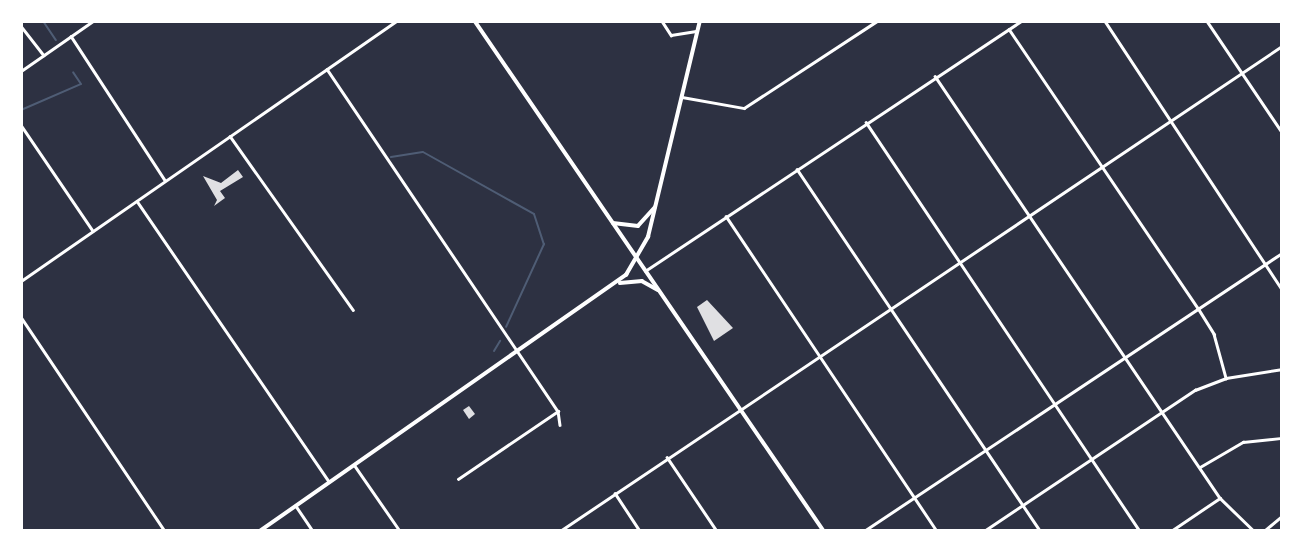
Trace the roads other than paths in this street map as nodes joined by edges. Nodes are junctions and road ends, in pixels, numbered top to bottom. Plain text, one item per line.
1 (93, 21) edge
2 (396, 21) edge
3 (475, 21) edge
4 (662, 21) edge
5 (700, 21) edge
6 (877, 21) edge
7 (1021, 21) edge
8 (1105, 21) edge
9 (1208, 21) edge
10 (21, 26) edge
11 (1009, 29) junction
12 (698, 31) junction
13 (71, 36) junction
14 (1282, 46) edge
15 (44, 55) junction
16 (327, 69) junction
17 (21, 71) edge
18 (1242, 74) junction
19 (935, 76) junction
20 (682, 97) junction
21 (1173, 120) junction
22 (866, 122) junction
23 (21, 125) edge
24 (1282, 132) edge
25 (230, 136) junction
26 (1102, 167) junction
27 (797, 169) junction
28 (166, 181) junction
29 (137, 201) junction
30 (657, 202) junction
31 (1030, 215) junction
32 (726, 216) junction
33 (611, 222) junction
34 (93, 231) junction
35 (1282, 253) edge
36 (637, 261) junction
37 (961, 261) junction
38 (1268, 262) junction
39 (645, 271) junction
40 (21, 273) edge
41 (23, 280) edge
42 (615, 285) junction
43 (1282, 289) edge
44 (658, 290) junction
45 (889, 308) junction
46 (1198, 309) junction
47 (353, 310) dead end
48 (21, 317) edge
49 (518, 353) junction
50 (820, 354) junction
51 (1126, 357) junction
52 (1282, 369) edge
53 (1226, 377) junction
54 (1057, 404) junction
55 (740, 407) junction
56 (558, 411) junction
57 (1162, 411) junction
58 (560, 425) dead end
59 (1282, 438) edge
60 (985, 450) junction
61 (667, 457) junction
62 (1093, 459) junction
63 (355, 466) junction
64 (1200, 467) junction
65 (458, 479) dead end
66 (330, 483) junction
67 (615, 493) junction
68 (916, 497) junction
69 (1220, 498) junction
70 (1022, 504) junction
71 (296, 506) junction
72 (1282, 516) edge
73 (165, 531) edge
74 (260, 531) edge
75 (313, 531) edge
76 (400, 531) edge
77 (560, 531) edge
78 (640, 531) edge
79 (717, 531) edge
80 (824, 531) edge
81 (864, 531) edge
82 (937, 531) edge
83 (984, 531) edge
84 (1040, 531) edge
85 (1140, 531) edge
86 (1171, 531) edge
87 (1254, 531) edge
88 (1264, 531) edge

1 - 13 street
2 - 16 street
3 - 33 main road
4 - 12 street
5 - 12 main road
6 - 20 street
7 - 11 street
8 - 21 street
9 - 18 street
10 - 15 street
11 - 19 street
11 - 26 street
12 - 20 main road
13 - 15 street
13 - 28 street
14 - 18 street
15 - 17 street
16 - 25 street
16 - 49 street
18 - 21 street
18 - 24 street
19 - 22 street
19 - 31 street
20 - 30 main road
21 - 26 street
21 - 38 street
22 - 27 street
22 - 37 street
23 - 34 street
25 - 28 street
25 - 47 street
26 - 31 street
26 - 46 street
27 - 32 street
27 - 45 street
28 - 29 street
29 - 34 street
29 - 66 street
30 - 33 main road
30 - 36 main road
31 - 37 street
31 - 51 street
32 - 39 street
32 - 50 street
33 - 36 main road
34 - 41 street
35 - 38 street
36 - 39 main road
36 - 42 main road
37 - 45 street
37 - 54 street
38 - 43 street
38 - 46 street
39 - 44 main road
40 - 41 street
42 - 44 main road
42 - 49 main road
44 - 55 main road
45 - 50 street
45 - 60 street
46 - 51 street
46 - 53 street
48 - 73 street
49 - 56 street
49 - 63 main road
50 - 55 street
50 - 68 street
51 - 54 street
51 - 57 street
52 - 53 street
53 - 57 street
54 - 60 street
54 - 62 street
55 - 61 street
55 - 80 main road
56 - 58 street
56 - 65 street
57 - 62 street
57 - 64 street
59 - 64 street
60 - 68 street
60 - 70 street
61 - 67 street
61 - 79 street
62 - 70 street
62 - 85 street
63 - 66 main road
63 - 76 street
64 - 69 street
66 - 71 main road
67 - 77 street
67 - 78 street
68 - 81 street
68 - 82 street
69 - 86 street
69 - 87 street
70 - 83 street
70 - 84 street
71 - 74 main road
71 - 75 street
72 - 88 street

